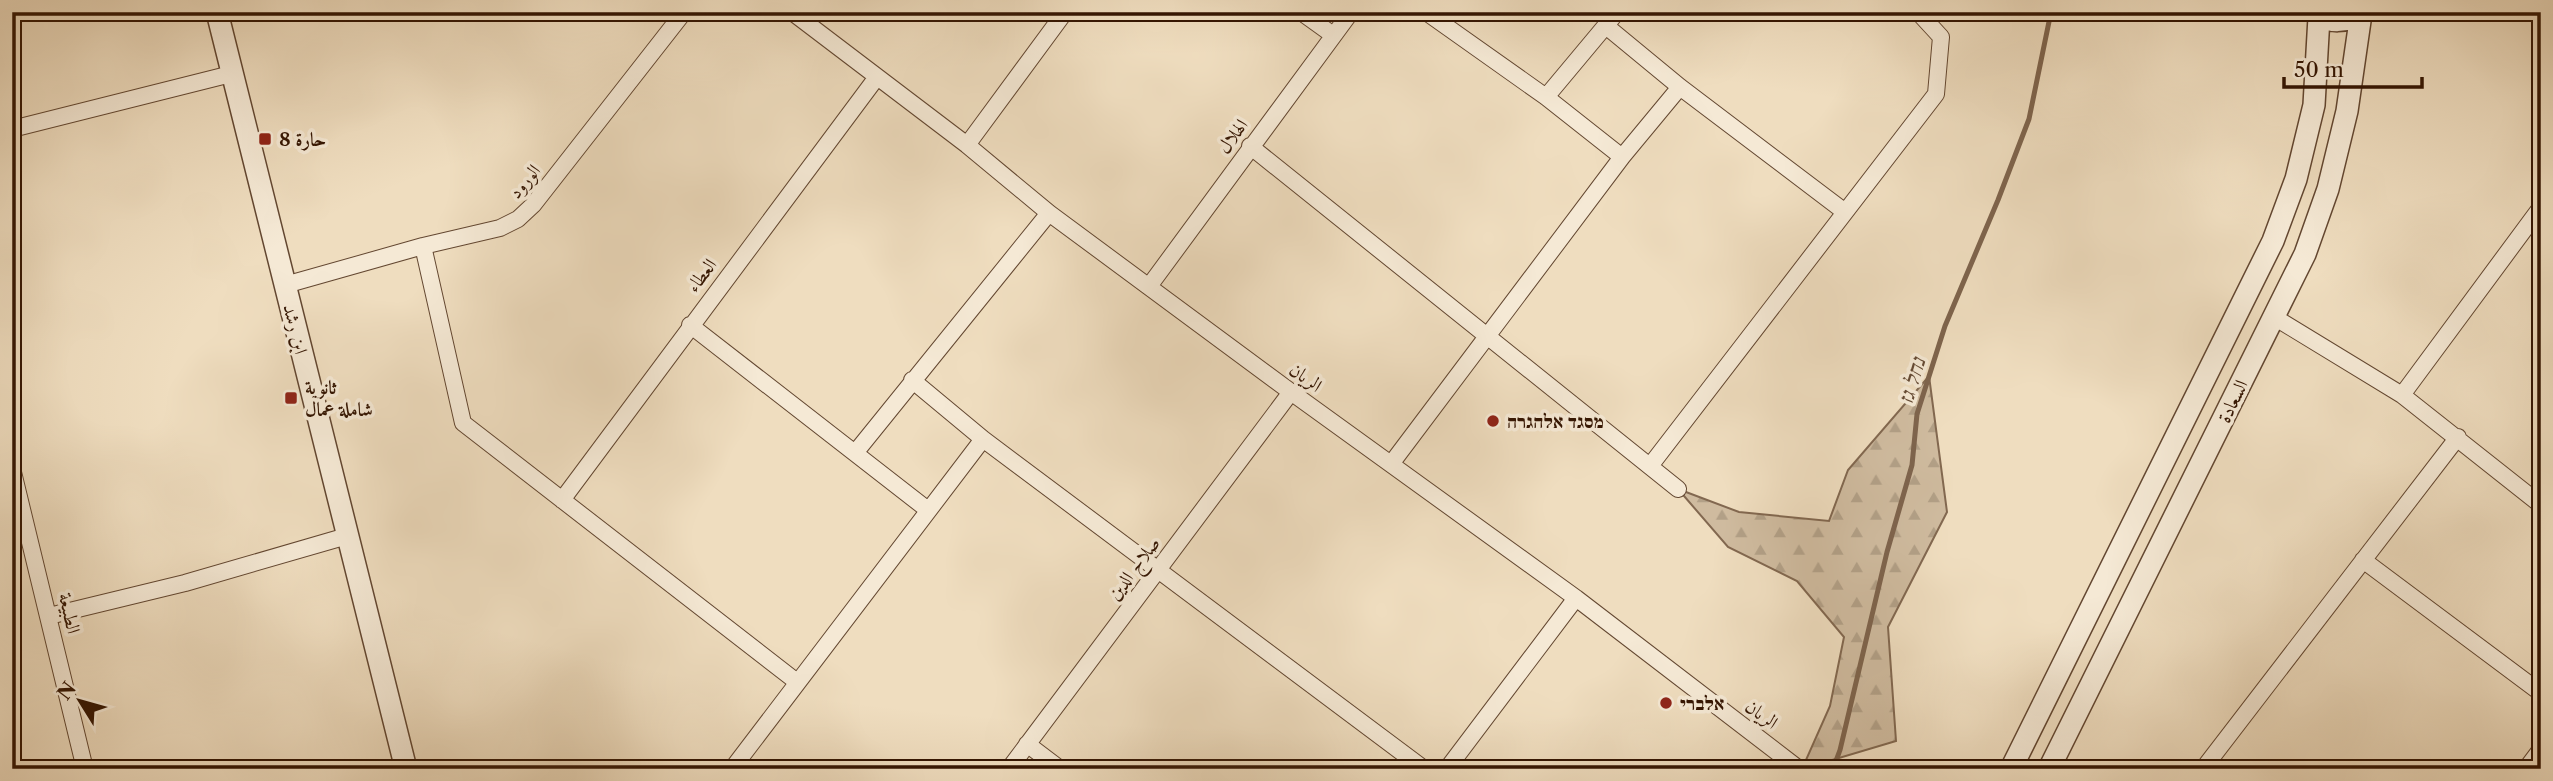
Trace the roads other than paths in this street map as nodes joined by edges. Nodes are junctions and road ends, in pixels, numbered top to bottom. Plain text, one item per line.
1 (217, 12) edge
2 (684, 12) edge
3 (792, 12) edge
4 (1065, 12) edge
5 (1301, 12) edge
6 (1350, 12) edge
7 (1426, 12) edge
8 (1617, 12) edge
9 (1918, 12) edge
10 (2362, 13) edge
11 (2316, 15) edge
12 (1606, 26) junction
13 (1333, 35) junction
14 (232, 74) junction
15 (877, 77) junction
16 (1680, 88) junction
17 (1546, 97) junction
18 (12, 129) edge
19 (967, 145) junction
20 (1250, 146) junction
21 (1622, 158) junction
22 (2541, 207) edge
23 (1049, 212) junction
24 (1845, 212) junction
25 (423, 246) junction
26 (285, 285) junction
27 (1150, 285) junction
28 (2274, 317) junction
29 (690, 325) junction
30 (1487, 336) junction
31 (912, 380) junction
32 (1291, 392) junction
33 (2402, 394) junction
34 (2458, 438) junction
35 (983, 439) junction
36 (855, 453) junction
37 (1391, 464) junction
38 (1650, 466) junction
39 (12, 468) edge
40 (1678, 489) dead end
41 (562, 500) junction
42 (2541, 505) edge
43 (928, 510) junction
44 (347, 536) junction
45 (2363, 560) junction
46 (1158, 570) junction
47 (1576, 598) junction
48 (49, 616) junction
49 (797, 682) junction
50 (2541, 693) edge
51 (1027, 744) junction
52 (2541, 749) edge
53 (2055, 766) edge
54 (85, 769) edge
55 (406, 769) edge
56 (732, 769) edge
57 (1009, 769) edge
58 (1060, 769) edge
59 (1424, 769) edge
60 (1447, 769) edge
61 (1798, 769) edge
62 (2011, 769) edge
63 (2203, 769) edge
64 (2526, 769) edge

1 - 14 street, ابن رشد
2 - 25 street, الورود
3 - 15 street, الريان
4 - 19 street
5 - 13 street
6 - 13 street, الهلال
7 - 17 street
8 - 12 street
9 - 24 street
10 - 11 street
10 - 28 street, السعادة
11 - 62 street, السعادة
12 - 16 street
12 - 17 street
13 - 20 street, الهلال
14 - 18 street
14 - 26 street, ابن رشد
15 - 19 street, الريان
15 - 29 street, العطاء
16 - 21 street
16 - 24 street
17 - 21 street
19 - 23 street, الريان
20 - 27 street, الهلال
20 - 30 street
21 - 30 street
22 - 33 street
23 - 27 street, الريان
23 - 31 street
24 - 38 street
25 - 26 street, الورود
25 - 41 street
26 - 44 street, ابن رشد
27 - 32 street, الريان
28 - 33 street
28 - 53 street, السعادة
29 - 36 street
29 - 41 street, العطاء
30 - 37 street
30 - 38 street
31 - 35 street
31 - 36 street
32 - 37 street, الريان
32 - 46 street, صلاح الدين
33 - 34 street
34 - 42 street
34 - 45 street
35 - 43 street
35 - 46 street
36 - 43 street
37 - 47 street, الريان
38 - 40 street
39 - 48 street, الطبيعة
41 - 49 street
43 - 49 street
44 - 48 street
44 - 55 street, ابن رشد
45 - 50 street
45 - 63 street
46 - 51 street, صلاح الدين
46 - 59 street
47 - 60 street
47 - 61 street, الريان
48 - 54 street, الطبيعة
49 - 56 street
51 - 57 street, صلاح الدين
51 - 58 street
52 - 64 street

